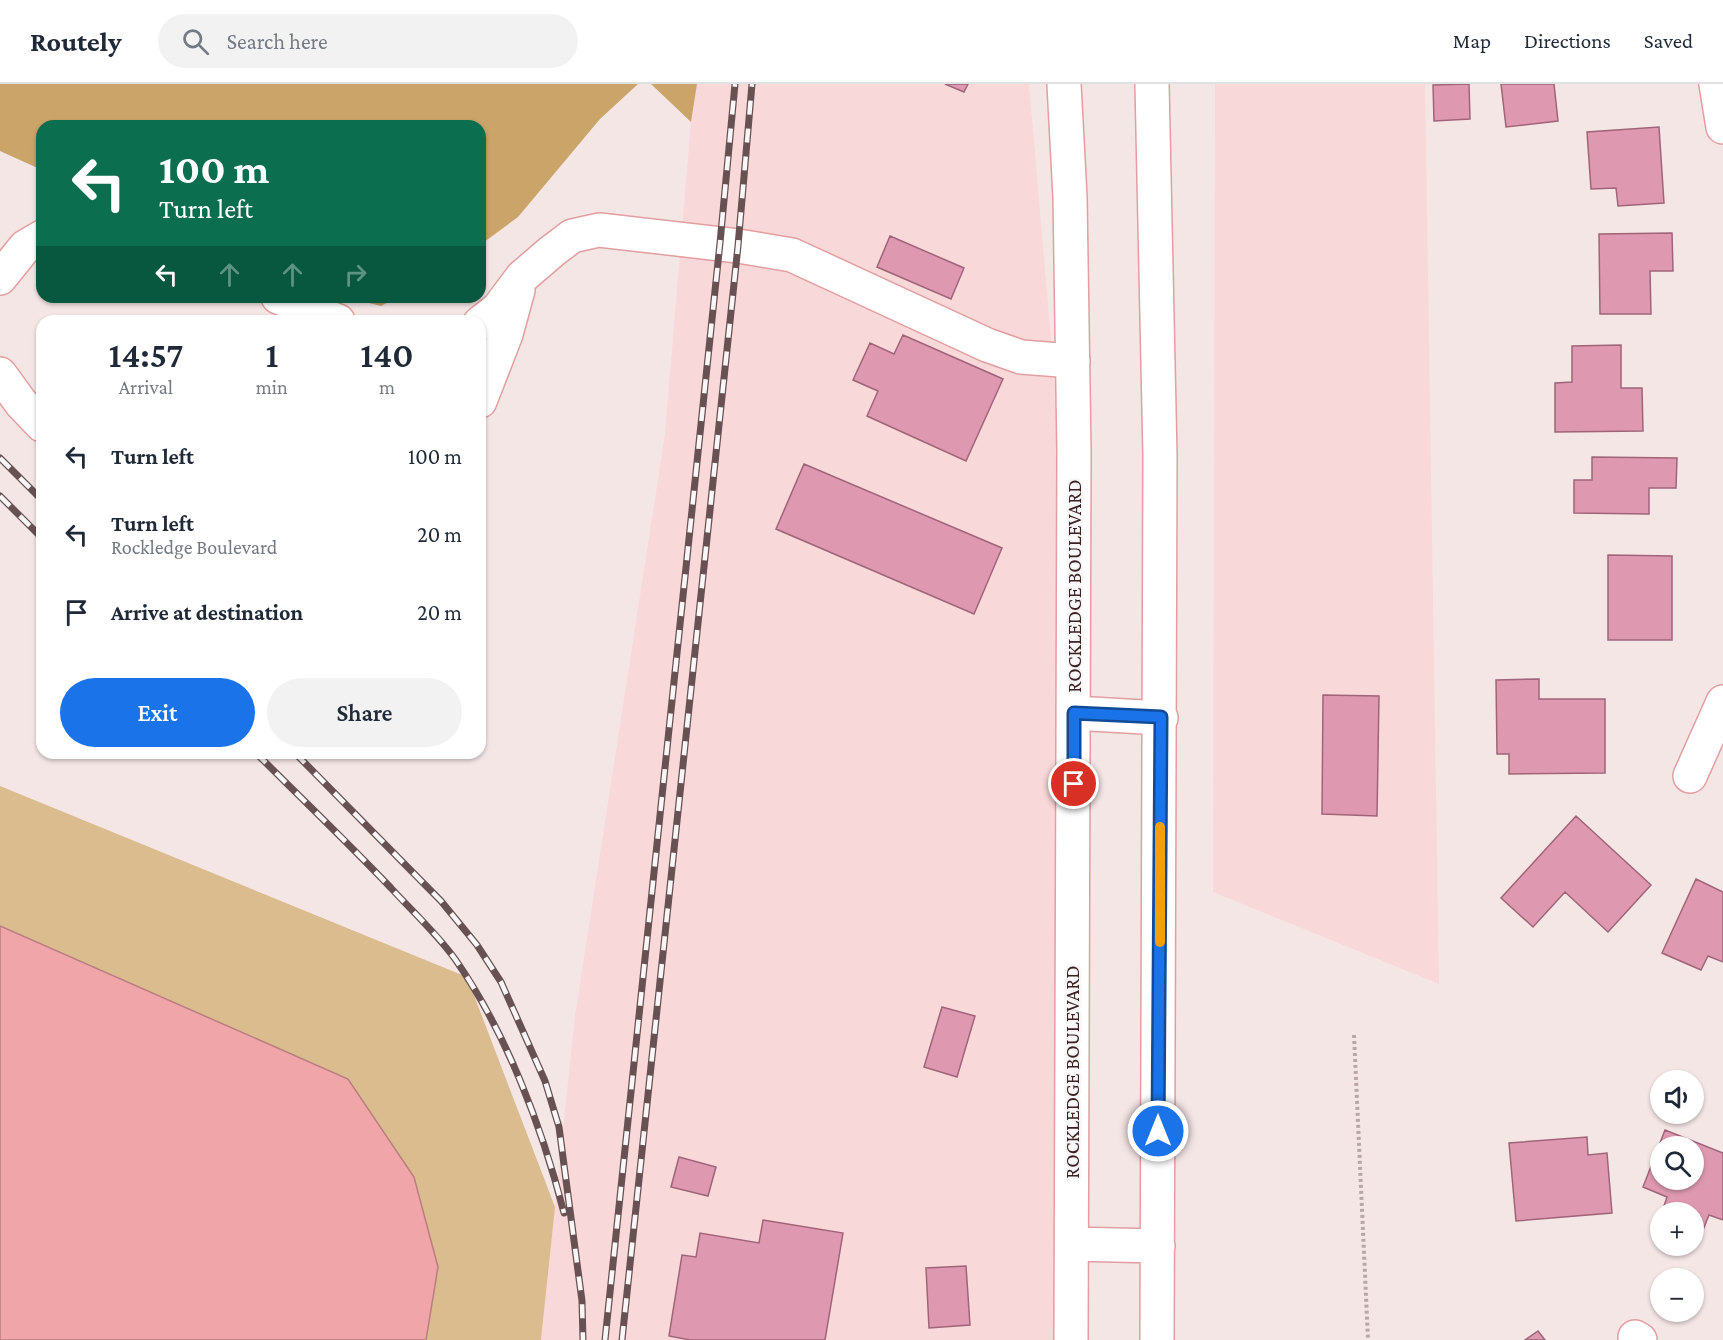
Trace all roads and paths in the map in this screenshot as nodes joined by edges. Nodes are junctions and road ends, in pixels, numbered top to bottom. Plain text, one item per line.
1 (1064, 84) edge
2 (1152, 84) edge
3 (1716, 84) edge
4 (1723, 127) edge
5 (36, 241) edge
6 (522, 277) junction
7 (0, 278) edge
8 (293, 303) edge
9 (323, 315) edge
10 (486, 318) edge
11 (1073, 361) junction
12 (0, 374) edge
13 (486, 386) edge
14 (36, 419) edge
15 (1723, 702) edge
16 (1074, 713) junction
17 (1161, 717) junction
18 (1690, 776) dead end
19 (1354, 1035) dead end
20 (1072, 1244) junction
21 (1158, 1246) junction
22 (1071, 1340) edge
23 (1157, 1340) edge
24 (1368, 1340) edge

1 - 11 main road, ROCKLEDGE BOULEVARD
2 - 17 main road
3 - 4 main road
5 - 7 main road
6 - 10 main road
6 - 11 main road
6 - 13 main road
8 - 9 main road
11 - 16 main road, ROCKLEDGE BOULEVARD
12 - 14 main road
15 - 18 main road
16 - 17 main road
16 - 20 main road, ROCKLEDGE BOULEVARD
17 - 21 main road
19 - 24 path
20 - 21 main road
20 - 22 main road, ROCKLEDGE BOULEVARD
21 - 23 main road

